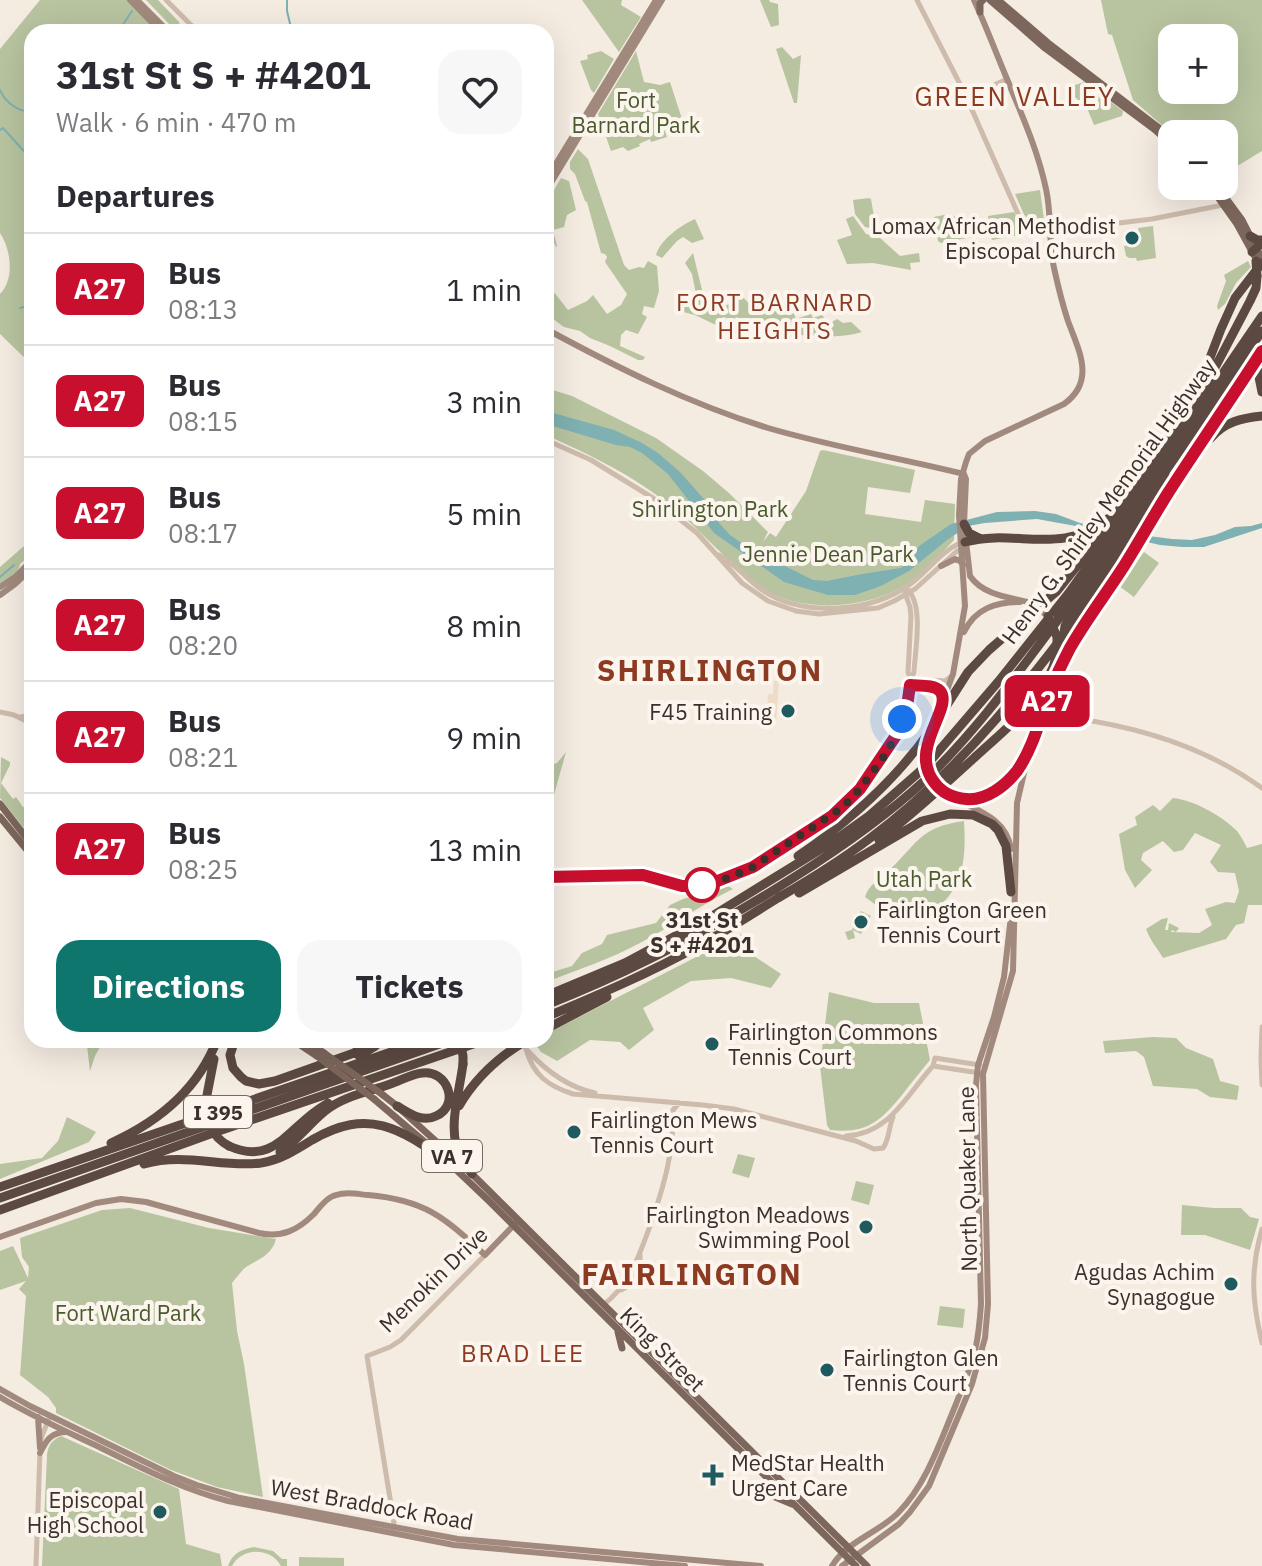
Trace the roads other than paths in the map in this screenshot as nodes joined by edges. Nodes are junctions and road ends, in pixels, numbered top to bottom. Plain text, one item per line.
1 (130, 0) edge
2 (137, 0) edge
3 (166, 0) edge
4 (656, 0) edge
5 (662, 0) edge
6 (917, 0) edge
7 (979, 0) edge
8 (990, 0) edge
9 (998, 0) edge
10 (980, 12) joint
11 (153, 24) edge
12 (161, 24) edge
13 (190, 24) edge
14 (1007, 79) junction
15 (967, 98) junction
16 (1158, 127) edge
17 (1158, 133) edge
18 (554, 167) edge
19 (554, 178) edge
20 (1223, 200) edge
21 (1224, 200) edge
22 (1226, 203) junction
23 (1050, 232) junction
24 (1250, 236) joint
25 (1259, 253) edge
26 (1260, 273) edge
27 (1262, 316) edge
28 (1262, 331) edge
29 (554, 333) edge
30 (1262, 351) edge
31 (1262, 366) edge
32 (1262, 392) edge
33 (1262, 416) edge
34 (1183, 419) junction
35 (554, 444) edge
36 (1201, 444) junction
37 (964, 474) junction
38 (1127, 521) junction
39 (963, 534) junction
40 (1120, 540) junction
41 (1083, 560) junction
42 (963, 565) junction
43 (941, 566) junction
44 (24, 568) edge
45 (24, 576) edge
46 (0, 587) edge
47 (907, 592) junction
48 (0, 595) edge
49 (1034, 606) junction
50 (1071, 614) junction
51 (1048, 616) junction
52 (959, 643) junction
53 (1060, 650) junction
54 (953, 674) junction
55 (911, 682) junction
56 (998, 682) junction
57 (1052, 686) junction
58 (943, 702) junction
59 (0, 712) edge
60 (24, 716) edge
61 (19, 717) junction
62 (1080, 718) junction
63 (24, 720) edge
64 (1039, 723) junction
65 (934, 725) junction
66 (1030, 747) junction
67 (1262, 788) edge
68 (947, 794) junction
69 (0, 804) edge
70 (1, 818) edge
71 (24, 835) edge
72 (24, 846) edge
73 (837, 870) junction
74 (554, 877) edge
75 (1011, 892) junction
76 (730, 905) junction
77 (768, 905) junction
78 (649, 972) junction
79 (554, 990) edge
80 (554, 1002) edge
81 (554, 1014) edge
82 (554, 1025) edge
83 (1262, 1027) edge
84 (213, 1048) edge
85 (216, 1048) edge
86 (232, 1048) edge
87 (309, 1048) edge
88 (315, 1048) edge
89 (361, 1048) edge
90 (372, 1048) edge
91 (403, 1048) edge
92 (428, 1048) edge
93 (462, 1048) edge
94 (462, 1048) edge
95 (514, 1048) edge
96 (527, 1048) edge
97 (530, 1048) edge
98 (321, 1054) junction
99 (933, 1066) junction
100 (397, 1070) junction
101 (980, 1070) junction
102 (558, 1079) junction
103 (1262, 1085) edge
104 (558, 1089) junction
105 (607, 1096) junction
106 (259, 1097) junction
107 (680, 1103) junction
108 (397, 1106) junction
109 (457, 1110) junction
110 (893, 1117) junction
111 (874, 1129) junction
112 (213, 1133) junction
113 (887, 1135) junction
114 (836, 1136) junction
115 (869, 1146) junction
116 (448, 1162) junction
117 (247, 1163) junction
118 (472, 1174) junction
119 (5, 1186) edge
120 (56, 1190) junction
121 (0, 1198) edge
122 (0, 1210) edge
123 (516, 1223) junction
124 (1262, 1229) edge
125 (0, 1237) edge
126 (485, 1255) junction
127 (601, 1307) junction
128 (617, 1330) junction
129 (1262, 1343) edge
130 (622, 1348) dead end
131 (0, 1389) edge
132 (0, 1397) edge
133 (38, 1417) junction
134 (49, 1419) junction
135 (68, 1432) junction
136 (40, 1450) junction
137 (768, 1494) dead end
138 (795, 1505) junction
139 (392, 1531) junction
140 (849, 1554) junction
141 (36, 1566) edge
142 (685, 1566) edge
143 (761, 1566) edge
144 (832, 1566) edge
145 (842, 1566) edge
146 (856, 1566) edge
147 (867, 1566) edge

1 - 11 main road
2 - 12 main road
3 - 13 street
4 - 18 main road
5 - 19 main road
6 - 15 street
7 - 10 main road
8 - 17 main road
9 - 16 main road
10 - 14 main road
14 - 15 street
14 - 23 main road
15 - 23 street
20 - 22 main road
21 - 22 main road
22 - 23 street
22 - 24 main road
22 - 25 main road
23 - 37 main road
24 - 25 highway
25 - 26 highway, bridge
25 - 34 highway
26 - 34 highway
27 - 38 highway, Henry G. Shirley Memorial Highway
28 - 38 highway
29 - 37 main road
30 - 36 highway, Henry G. Shirley Memorial Highway
31 - 32 highway
33 - 36 highway
34 - 38 highway
35 - 47 street
36 - 38 highway, Henry G. Shirley Memorial Highway
37 - 39 main road
38 - 39 highway
38 - 40 highway
38 - 40 highway
38 - 40 highway
39 - 42 main road
39 - 43 street
39 - 47 street
39 - 49 main road
40 - 41 highway
40 - 50 highway
40 - 56 highway, Henry G. Shirley Memorial Highway
40 - 57 highway
40 - 77 highway, Henry G. Shirley Memorial Highway
40 - 80 highway
41 - 56 highway
41 - 65 highway
42 - 43 main road
42 - 52 main road
43 - 47 street
44 - 46 main road
45 - 48 main road
47 - 55 street
49 - 51 main road, bridge
49 - 52 main road
50 - 51 highway, bridge
50 - 53 highway, bridge
51 - 53 highway, bridge
52 - 54 main road
53 - 57 main road
53 - 73 highway
54 - 55 street
54 - 58 main road
55 - 58 street
55 - 74 street
56 - 76 highway, Henry G. Shirley Memorial Highway
57 - 62 street
57 - 64 main road
58 - 65 main road
59 - 61 street
60 - 61 street
61 - 63 street
62 - 64 street
62 - 67 street
64 - 66 main road
65 - 68 main road, bridge
65 - 76 highway
66 - 68 main road
66 - 101 main road, North Quaker Lane
68 - 75 main road, North Quaker Lane
69 - 71 main road
70 - 72 main road
73 - 75 highway
73 - 77 highway
75 - 101 main road, North Quaker Lane
76 - 79 highway, Henry G. Shirley Memorial Highway
77 - 78 highway, Henry G. Shirley Memorial Highway
78 - 81 highway, Henry G. Shirley Memorial Highway
78 - 82 highway
83 - 103 street
84 - 119 highway
85 - 112 highway, bridge
86 - 89 highway
87 - 98 main road, King Street / VA 7
88 - 98 main road, King Street / VA 7
90 - 106 highway
91 - 106 highway, I 395
92 - 121 highway
93 - 109 highway, bridge
94 - 100 highway, I 395
95 - 109 highway
96 - 104 street
97 - 102 street
98 - 108 main road, King Street / VA 7, bridge
98 - 116 main road, King Street / VA 7, bridge
99 - 101 street
99 - 101 street
99 - 110 street
100 - 112 highway, I 395
100 - 112 highway, bridge
101 - 140 main road, North Quaker Lane
102 - 104 street
102 - 105 street
104 - 105 street
105 - 107 street
106 - 119 highway, I 395
107 - 114 street
107 - 127 street
108 - 117 highway
108 - 118 main road, King Street / VA 7
109 - 118 highway
110 - 111 street
110 - 113 street
111 - 113 street
111 - 114 street
111 - 115 street
112 - 120 highway, I 395
113 - 115 street
114 - 115 street
116 - 117 highway
116 - 123 main road, King Street / VA 7
117 - 120 highway
118 - 123 main road, King Street / VA 7
120 - 122 highway, I 395
123 - 126 main road, Menokin Drive
123 - 127 main road, King Street / VA 7
124 - 129 street
125 - 126 main road
126 - 139 street, Menokin Drive
127 - 128 main road, King Street / VA 7
127 - 140 main road, King Street / VA 7
128 - 130 main road
128 - 138 main road, King Street / VA 7
131 - 134 main road, West Braddock Road
132 - 133 main road, West Braddock Road
133 - 134 main road, West Braddock Road
133 - 136 main road
134 - 135 main road, West Braddock Road
134 - 136 street
134 - 139 main road, West Braddock Road
135 - 136 main road
135 - 139 main road, West Braddock Road
136 - 141 street
137 - 138 main road
138 - 140 main road, King Street / VA 7
139 - 142 main road, West Braddock Road
139 - 143 main road, West Braddock Road
140 - 144 main road, North Quaker Lane
140 - 145 main road, North Quaker Lane
140 - 146 main road, King Street / VA 7
140 - 147 main road, King Street / VA 7

